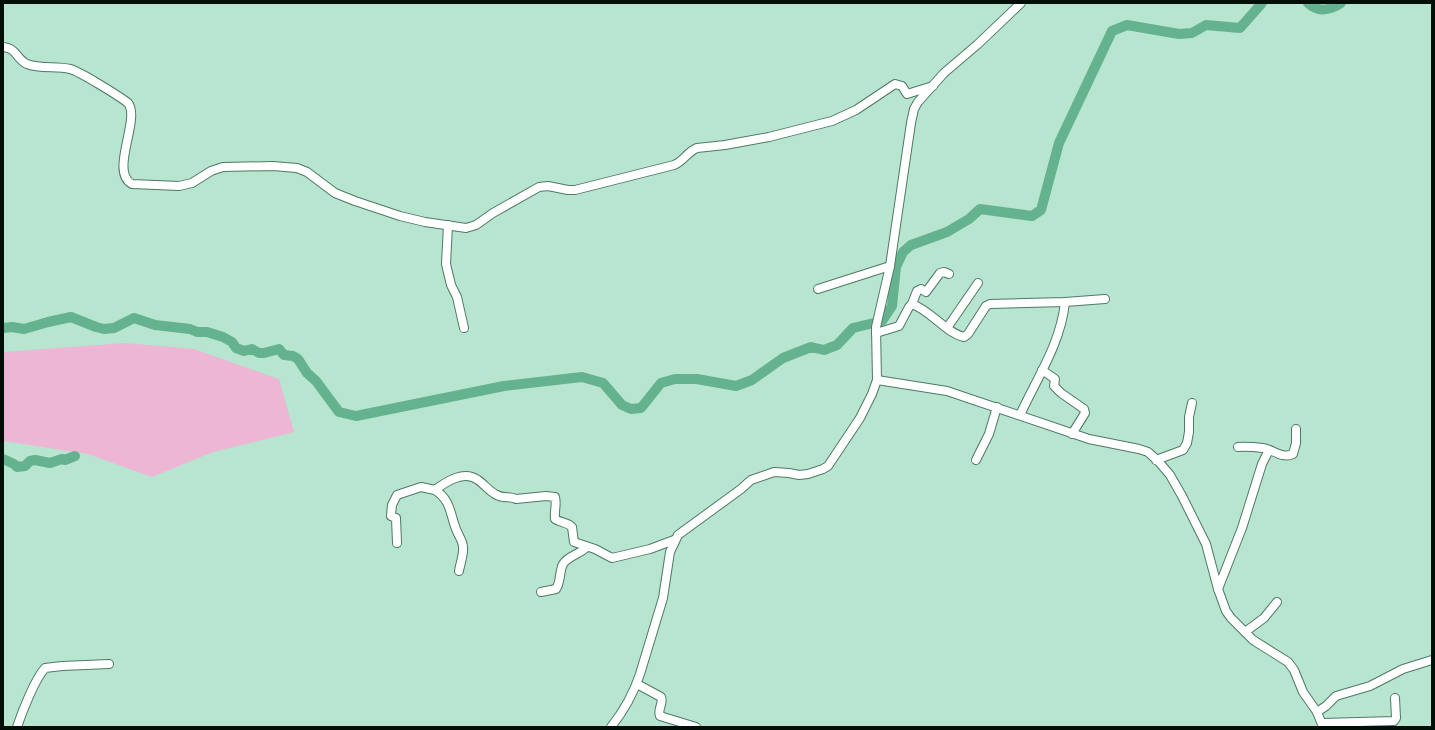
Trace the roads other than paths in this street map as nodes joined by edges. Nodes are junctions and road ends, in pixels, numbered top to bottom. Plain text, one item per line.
1 (1022, 3) edge
2 (3, 47) edge
3 (933, 86) junction
4 (448, 225) junction
5 (890, 266) junction
6 (950, 274) dead end
7 (978, 283) dead end
8 (818, 289) dead end
9 (1106, 299) dead end
10 (1065, 302) junction
11 (912, 304) junction
12 (464, 328) dead end
13 (947, 328) junction
14 (876, 330) junction
15 (1042, 370) junction
16 (877, 380) junction
17 (1192, 402) dead end
18 (997, 407) junction
19 (1020, 415) junction
20 (1296, 429) dead end
21 (1072, 434) junction
22 (1238, 447) dead end
23 (1269, 450) junction
24 (976, 460) dead end
25 (1156, 460) junction
26 (435, 490) junction
27 (674, 540) junction
28 (397, 543) dead end
29 (587, 547) junction
30 (459, 571) dead end
31 (1218, 590) junction
32 (541, 592) dead end
33 (1277, 602) dead end
34 (1245, 632) junction
35 (1432, 660) edge
36 (109, 664) dead end
37 (637, 684) junction
38 (1395, 698) dead end
39 (1317, 712) junction
40 (1323, 725) edge
41 (17, 727) edge
42 (611, 727) edge
43 (696, 727) edge

1 - 3 street
2 - 4 street
3 - 4 street
3 - 5 street
4 - 12 street
5 - 8 street
5 - 14 street
6 - 11 street
7 - 13 street
9 - 10 street
10 - 13 street
10 - 15 street
11 - 13 street
11 - 14 street
14 - 16 street
15 - 19 street
15 - 21 street
16 - 18 street
16 - 27 street
17 - 25 street
18 - 19 street
18 - 24 street
19 - 21 street
20 - 23 street
21 - 25 street
22 - 23 street
23 - 31 street
25 - 31 street
26 - 28 street
26 - 29 street
26 - 30 street
27 - 29 street
27 - 37 street
29 - 32 street
31 - 34 street
33 - 34 street
34 - 39 street
35 - 39 street
36 - 41 street
37 - 42 street
37 - 43 street
38 - 40 street
39 - 40 street

